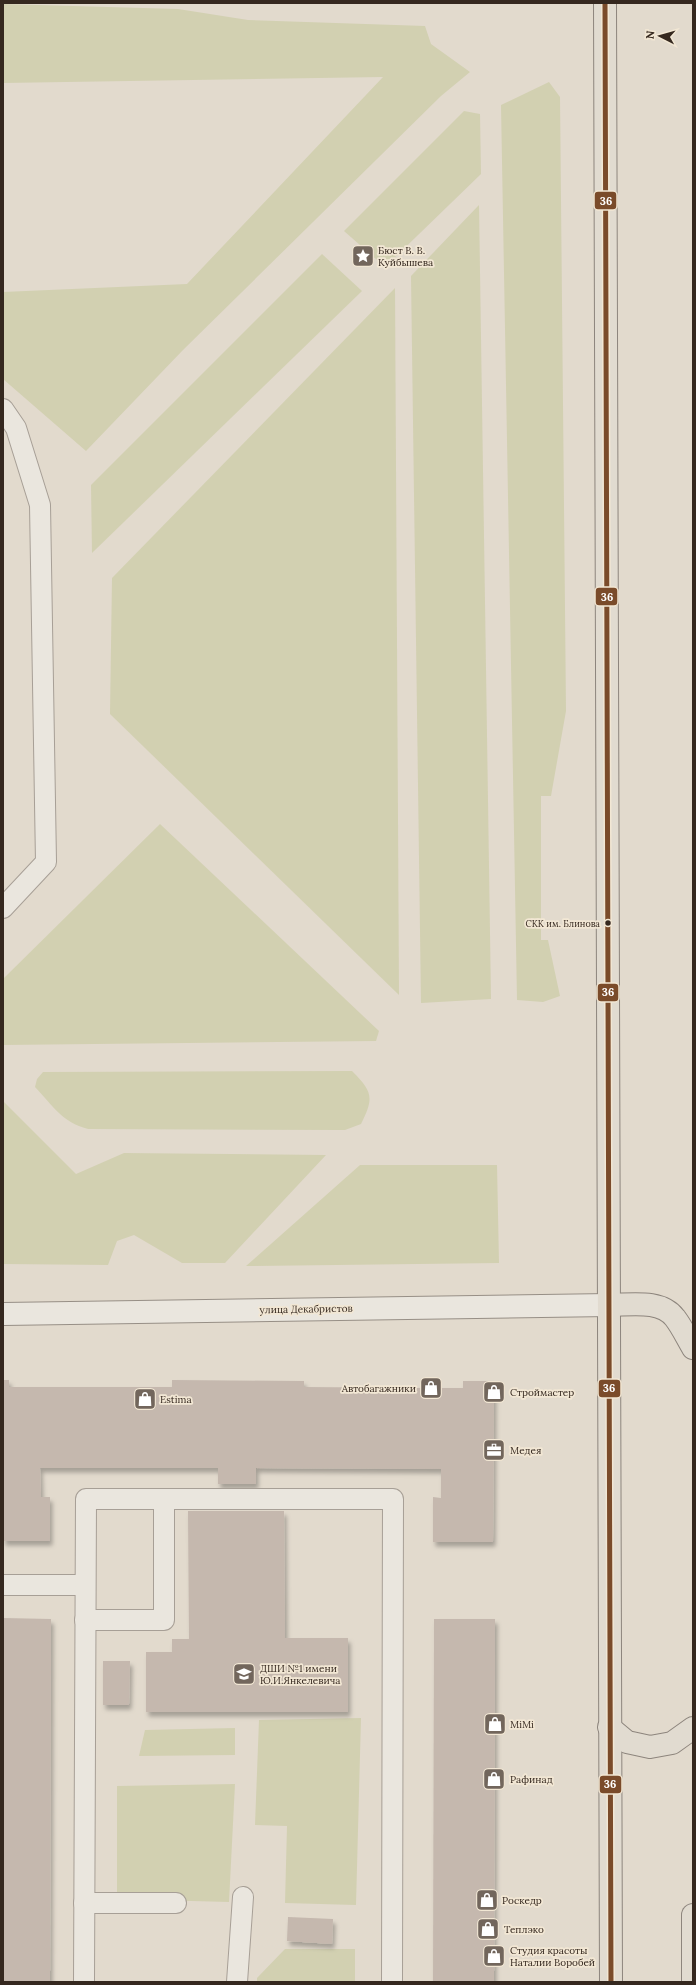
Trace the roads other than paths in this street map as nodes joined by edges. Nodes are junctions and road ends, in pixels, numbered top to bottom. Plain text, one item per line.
1 (605, 3) edge
2 (3, 409) edge
3 (3, 908) edge
4 (609, 1305) junction
5 (3, 1314) edge
6 (693, 1348) edge
7 (164, 1499) junction
8 (3, 1585) edge
9 (85, 1585) junction
10 (85, 1620) junction
11 (609, 1727) junction
12 (693, 1728) edge
13 (243, 1897) dead end
14 (84, 1903) junction
15 (176, 1903) dead end
16 (693, 1915) edge
17 (84, 1982) edge
18 (237, 1982) edge
19 (392, 1982) edge
20 (611, 1982) edge
21 (692, 1982) edge

1 - 4 main road
2 - 3 lane
4 - 5 street, улица Декабристов
4 - 6 main road
4 - 11 main road
7 - 9 lane
7 - 10 lane
7 - 19 lane
8 - 9 lane
9 - 10 lane
10 - 14 lane
11 - 12 main road
11 - 20 main road
13 - 18 lane
14 - 15 lane
14 - 17 lane
16 - 21 main road

